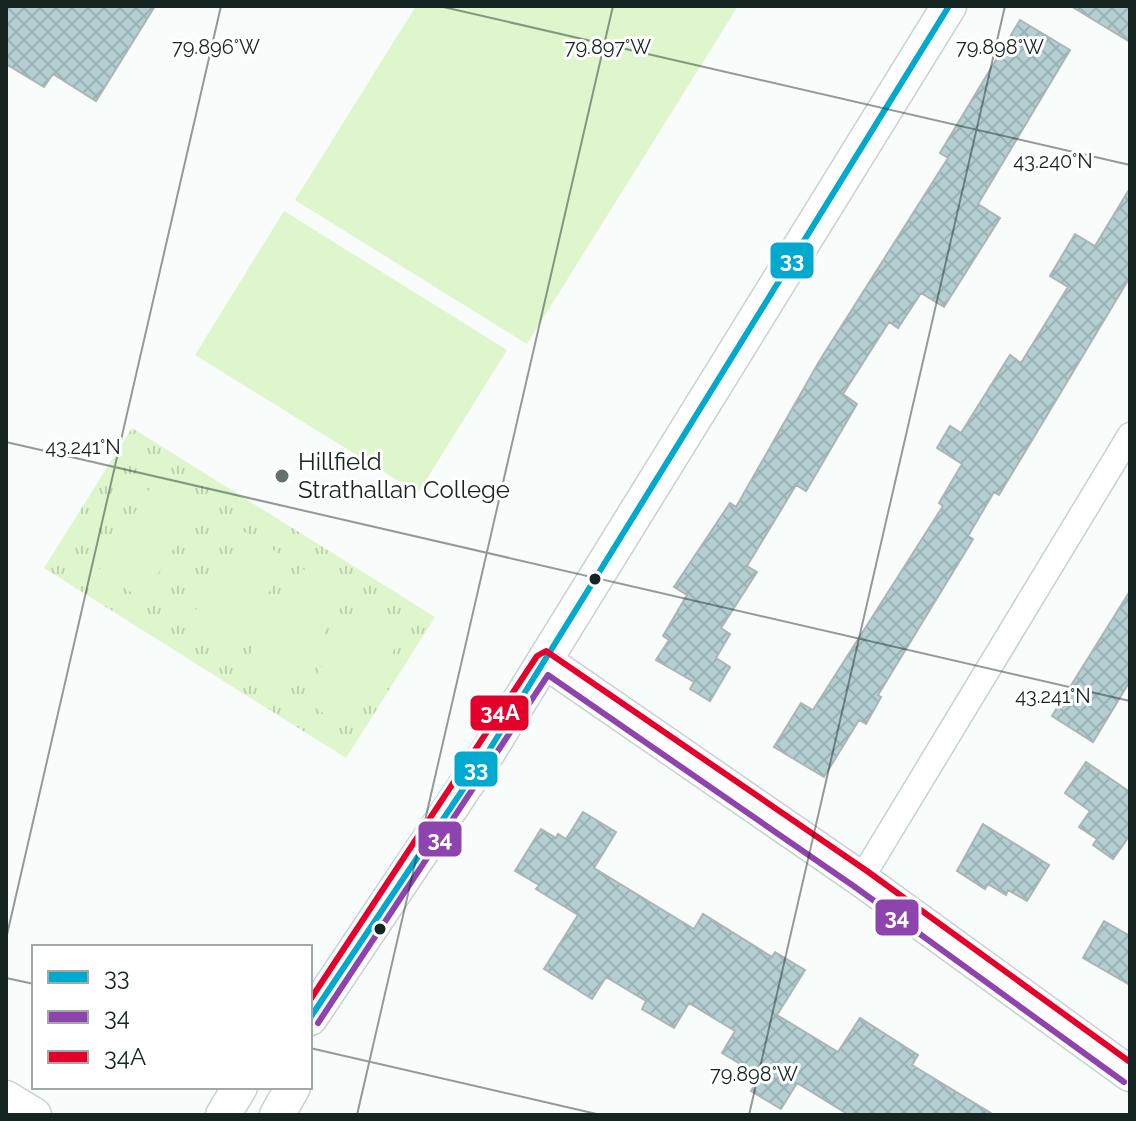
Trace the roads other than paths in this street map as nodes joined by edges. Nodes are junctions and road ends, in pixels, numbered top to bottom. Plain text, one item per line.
1 (949, 6) edge
2 (1130, 435) edge
3 (545, 661) junction
4 (861, 879) junction
5 (312, 1015) edge
6 (1130, 1074) edge
7 (239, 1089) edge
8 (292, 1089) edge
9 (6, 1098) edge
10 (34, 1115) edge
11 (223, 1115) edge
12 (277, 1115) edge

1 - 3 main road
2 - 4 street
3 - 4 main road
3 - 5 main road
4 - 6 main road
7 - 11 main road
8 - 12 main road
9 - 10 main road

